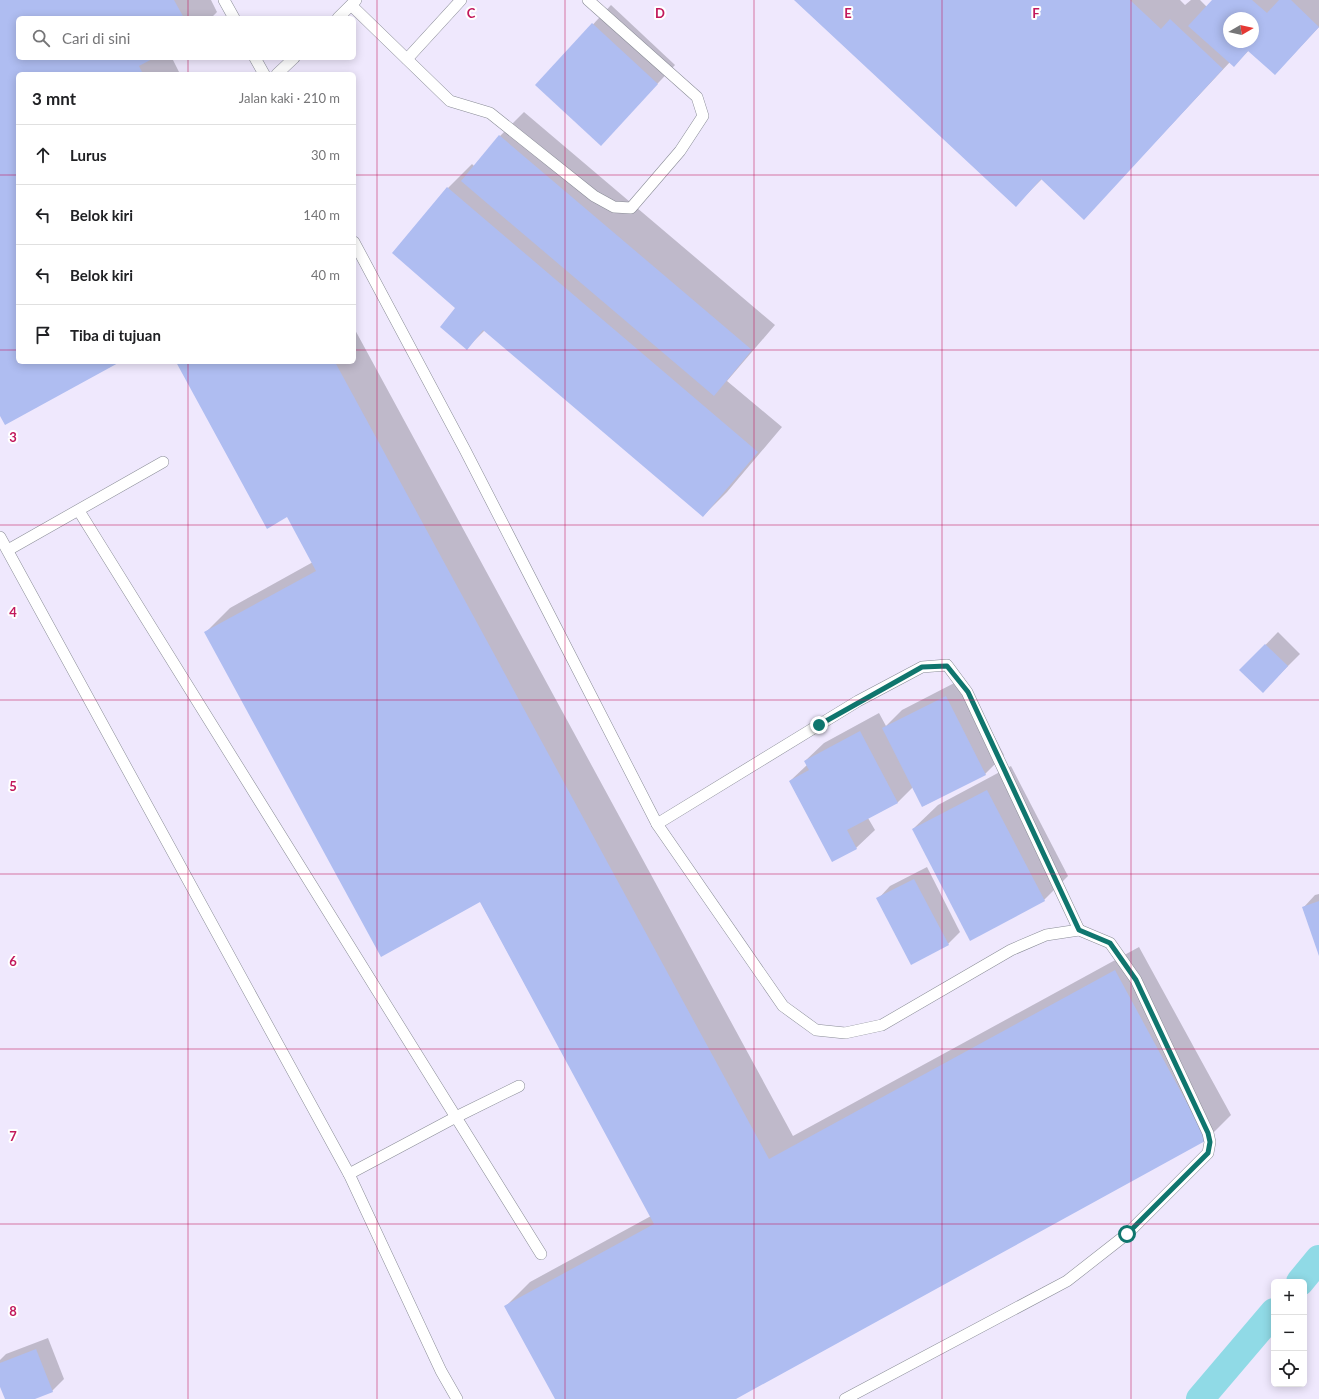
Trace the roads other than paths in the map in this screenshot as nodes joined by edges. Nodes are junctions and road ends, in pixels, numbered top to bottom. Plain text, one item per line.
1 (224, 0) edge
2 (461, 0) edge
3 (588, 0) edge
4 (354, 3) edge
5 (233, 16) edge
6 (340, 16) edge
7 (408, 59) junction
8 (256, 60) edge
9 (292, 60) edge
10 (263, 72) edge
11 (279, 72) edge
12 (356, 246) edge
13 (163, 462) dead end
14 (79, 510) junction
15 (0, 537) edge
16 (8, 550) junction
17 (657, 824) junction
18 (1079, 930) junction
19 (518, 1086) dead end
20 (456, 1117) junction
21 (349, 1174) junction
22 (541, 1254) dead end
23 (457, 1399) edge
24 (845, 1399) edge

1 - 5 lane
2 - 7 lane
3 - 7 lane
4 - 6 lane
4 - 7 lane
8 - 10 lane
9 - 11 lane
12 - 17 lane
13 - 14 lane
14 - 16 lane
14 - 20 lane
15 - 16 lane
16 - 21 lane
17 - 18 lane
17 - 18 lane
18 - 24 lane
19 - 20 lane
20 - 21 lane
20 - 22 lane
21 - 23 lane

